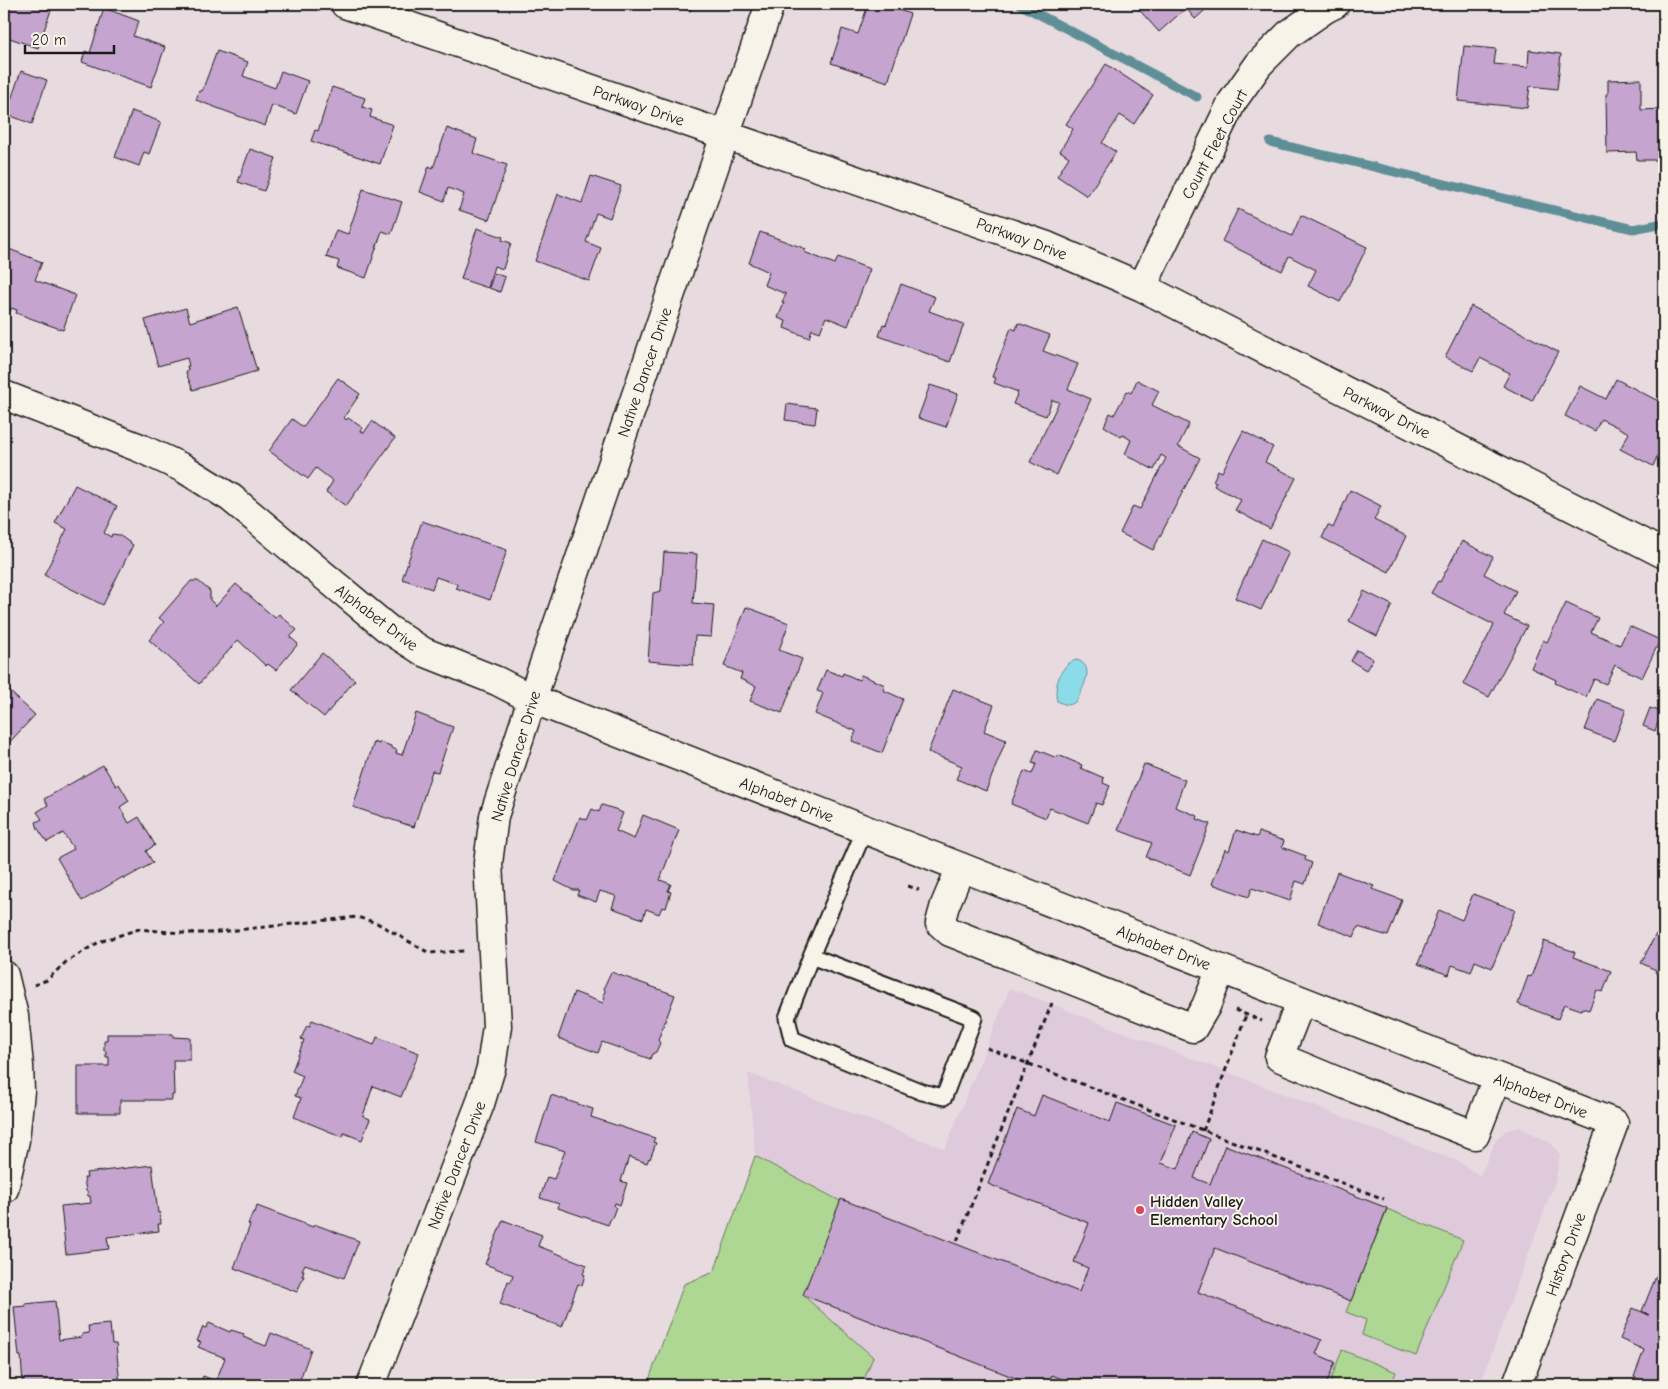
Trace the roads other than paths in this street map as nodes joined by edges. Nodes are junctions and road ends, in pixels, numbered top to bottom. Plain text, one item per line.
1 (345, 4) edge
2 (770, 4) edge
3 (1335, 4) edge
4 (725, 135) junction
5 (1142, 287) junction
6 (4, 395) edge
7 (1664, 554) edge
8 (532, 698) junction
9 (865, 829) junction
10 (961, 867) junction
11 (810, 956) junction
12 (1221, 969) junction
13 (6, 985) edge
14 (1301, 1000) junction
15 (1497, 1078) junction
16 (1614, 1123) joint
17 (4, 1189) edge
18 (371, 1385) edge
19 (1517, 1385) edge

1 - 4 street, Parkway Drive
2 - 4 street, Native Dancer Drive
3 - 5 street, Count Fleet Court
4 - 5 street, Parkway Drive
4 - 8 street, Native Dancer Drive
5 - 7 street, Parkway Drive
6 - 8 street, Alphabet Drive
8 - 9 street, Alphabet Drive
8 - 18 street, Native Dancer Drive
9 - 10 street, Alphabet Drive
9 - 11 lane
10 - 12 street, Alphabet Drive
10 - 12 street
11 - 11 lane
12 - 14 street, Alphabet Drive
13 - 17 street
14 - 15 street, Alphabet Drive
14 - 15 street
15 - 16 street, Alphabet Drive
16 - 19 street, History Drive

